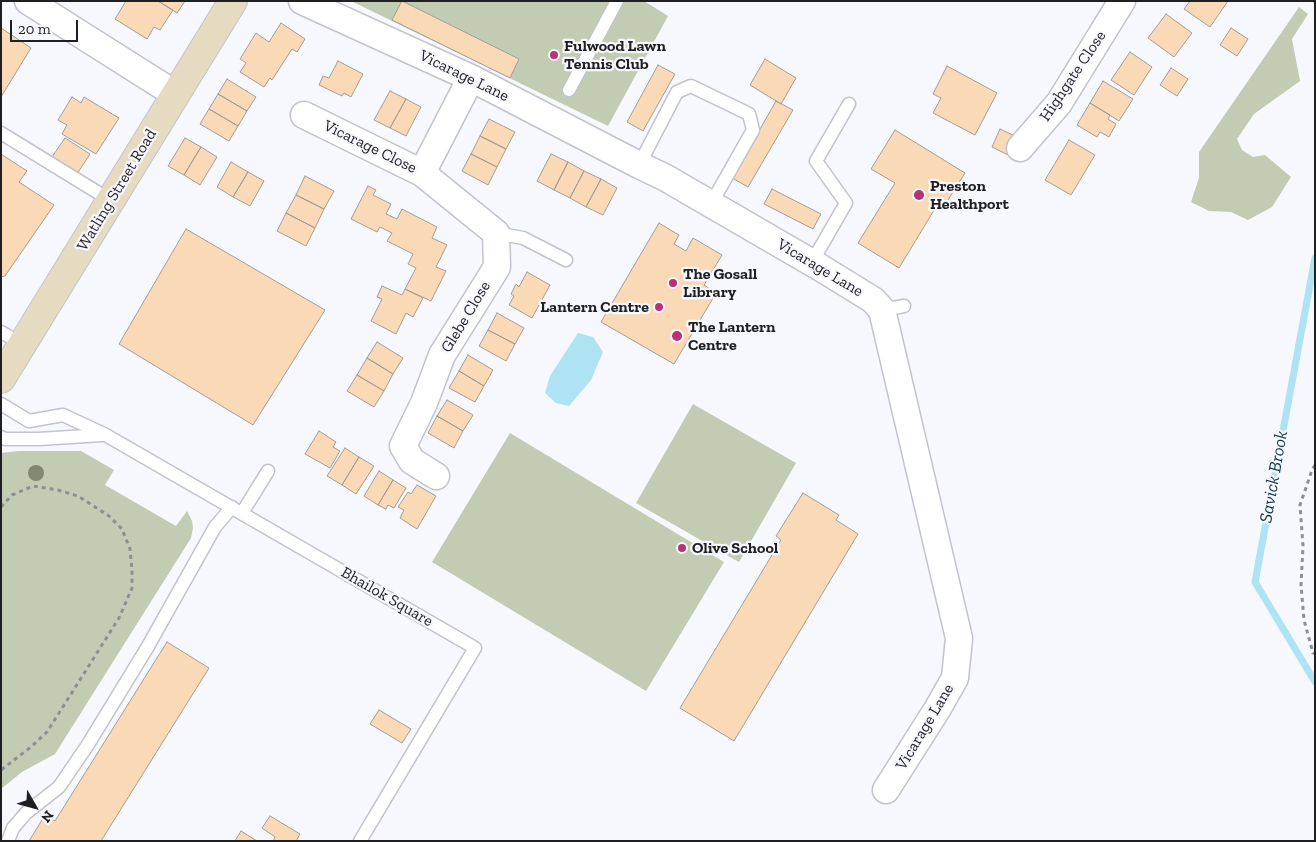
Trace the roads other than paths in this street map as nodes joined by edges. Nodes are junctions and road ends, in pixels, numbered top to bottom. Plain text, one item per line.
1 (28, 1) edge
2 (232, 1) edge
3 (302, 1) edge
4 (617, 1) edge
5 (1122, 1) edge
6 (471, 78) junction
7 (569, 90) dead end
8 (175, 94) junction
9 (849, 104) dead end
10 (304, 115) dead end
11 (1, 132) edge
12 (1020, 148) dead end
13 (639, 165) junction
14 (422, 173) junction
15 (110, 200) junction
16 (711, 204) junction
17 (496, 233) junction
18 (566, 260) dead end
19 (812, 262) junction
20 (12, 338) edge
21 (1, 379) edge
22 (1, 404) edge
23 (104, 434) junction
24 (1, 437) edge
25 (268, 471) dead end
26 (436, 476) dead end
27 (236, 510) junction
28 (886, 790) dead end
29 (8, 841) edge
30 (360, 841) edge

1 - 8 street
2 - 8 main road, Watling Street Road
3 - 6 street, Vicarage Lane
4 - 7 lane
5 - 12 street, Highgate Close
6 - 13 street, Vicarage Lane
6 - 14 street, Vicarage Close
8 - 15 main road, Watling Street Road
9 - 19 lane
10 - 14 street, Vicarage Close
11 - 15 lane
13 - 16 street, Vicarage Lane
13 - 16 lane
14 - 17 street
15 - 20 main road, Watling Street Road
16 - 19 street, Vicarage Lane
17 - 18 lane
17 - 26 street, Glebe Close
19 - 28 street, Vicarage Lane
20 - 21 main road, Watling Street Road
22 - 23 lane, Bhailok Square
23 - 24 lane
23 - 27 lane, Bhailok Square
25 - 27 lane
27 - 29 lane
27 - 30 lane, Bhailok Square

